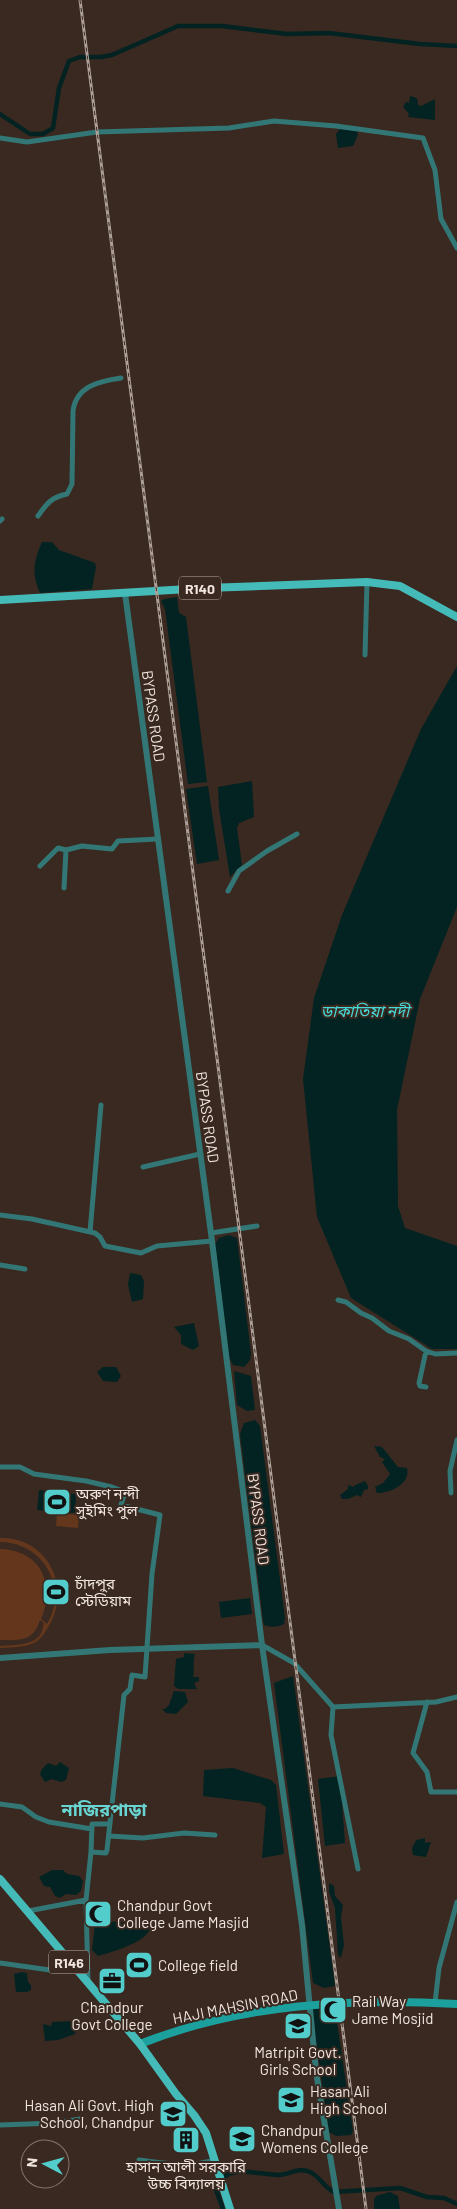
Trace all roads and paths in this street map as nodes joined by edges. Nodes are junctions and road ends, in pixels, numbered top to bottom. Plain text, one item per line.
1 (0, 138) edge
2 (457, 248) edge
3 (121, 378) dead end
4 (38, 516) dead end
5 (367, 582) junction
6 (125, 593) junction
7 (0, 600) edge
8 (457, 617) edge
9 (364, 655) dead end
10 (297, 834) dead end
11 (158, 838) junction
12 (66, 850) junction
13 (40, 866) dead end
14 (64, 888) dead end
15 (228, 891) dead end
16 (101, 1105) dead end
17 (200, 1154) junction
18 (143, 1167) dead end
19 (0, 1215) edge
20 (257, 1226) dead end
21 (90, 1232) junction
22 (211, 1233) junction
23 (212, 1241) junction
24 (0, 1265) edge
25 (25, 1269) dead end
26 (338, 1300) dead end
27 (426, 1351) junction
28 (457, 1353) edge
29 (426, 1387) dead end
30 (457, 1440) edge
31 (0, 1467) edge
32 (451, 1493) dead end
33 (262, 1644) junction
34 (148, 1649) junction
35 (0, 1658) edge
36 (457, 1697) edge
37 (427, 1702) junction
38 (333, 1707) junction
39 (457, 1792) edge
40 (0, 1804) edge
41 (110, 1824) junction
42 (92, 1829) junction
43 (215, 1835) dead end
44 (109, 1836) junction
45 (91, 1852) junction
46 (358, 1869) dead end
47 (0, 1879) edge
48 (86, 1900) junction
49 (457, 1902) edge
50 (28, 1910) junction
51 (0, 1963) edge
52 (75, 1968) junction
53 (88, 1981) junction
54 (435, 2002) junction
55 (457, 2004) edge
56 (311, 2005) junction
57 (140, 2044) junction
58 (80, 2120) dead end
59 (0, 2125) edge
60 (139, 2160) dead end
61 (215, 2160) junction
62 (230, 2209) edge
63 (338, 2209) edge

1 - 2 street
3 - 4 street
5 - 6 main road, R140
5 - 8 main road, R140
5 - 9 street
6 - 7 main road, R140
6 - 11 street, BYPASS ROAD
10 - 15 street
11 - 12 street
11 - 17 street, BYPASS ROAD
12 - 13 street
12 - 14 street
16 - 21 street
17 - 18 street
17 - 22 street, BYPASS ROAD
19 - 21 street
20 - 22 street
21 - 23 street
22 - 23 street, BYPASS ROAD
23 - 33 street, BYPASS ROAD
24 - 25 street
26 - 27 street
27 - 28 street
27 - 29 street
30 - 32 street
31 - 34 street
33 - 34 street
33 - 38 street
33 - 56 street, BYPASS ROAD
34 - 35 street
34 - 41 street
36 - 37 street
37 - 38 street
37 - 39 street
38 - 46 street
40 - 42 street
41 - 42 street
41 - 44 street
42 - 45 street
43 - 44 street
44 - 45 street
45 - 48 street
47 - 50 main road, R146
48 - 50 street
48 - 53 street
49 - 54 street
50 - 52 main road, R146
51 - 52 street
52 - 53 main road, R146
53 - 57 main road, R146
54 - 55 main road, HAJI MAHSIN ROAD
54 - 56 main road, HAJI MAHSIN ROAD
56 - 57 main road, HAJI MAHSIN ROAD
56 - 63 street, BYPASS ROAD
57 - 61 main road
58 - 59 street
60 - 61 street
61 - 62 main road

